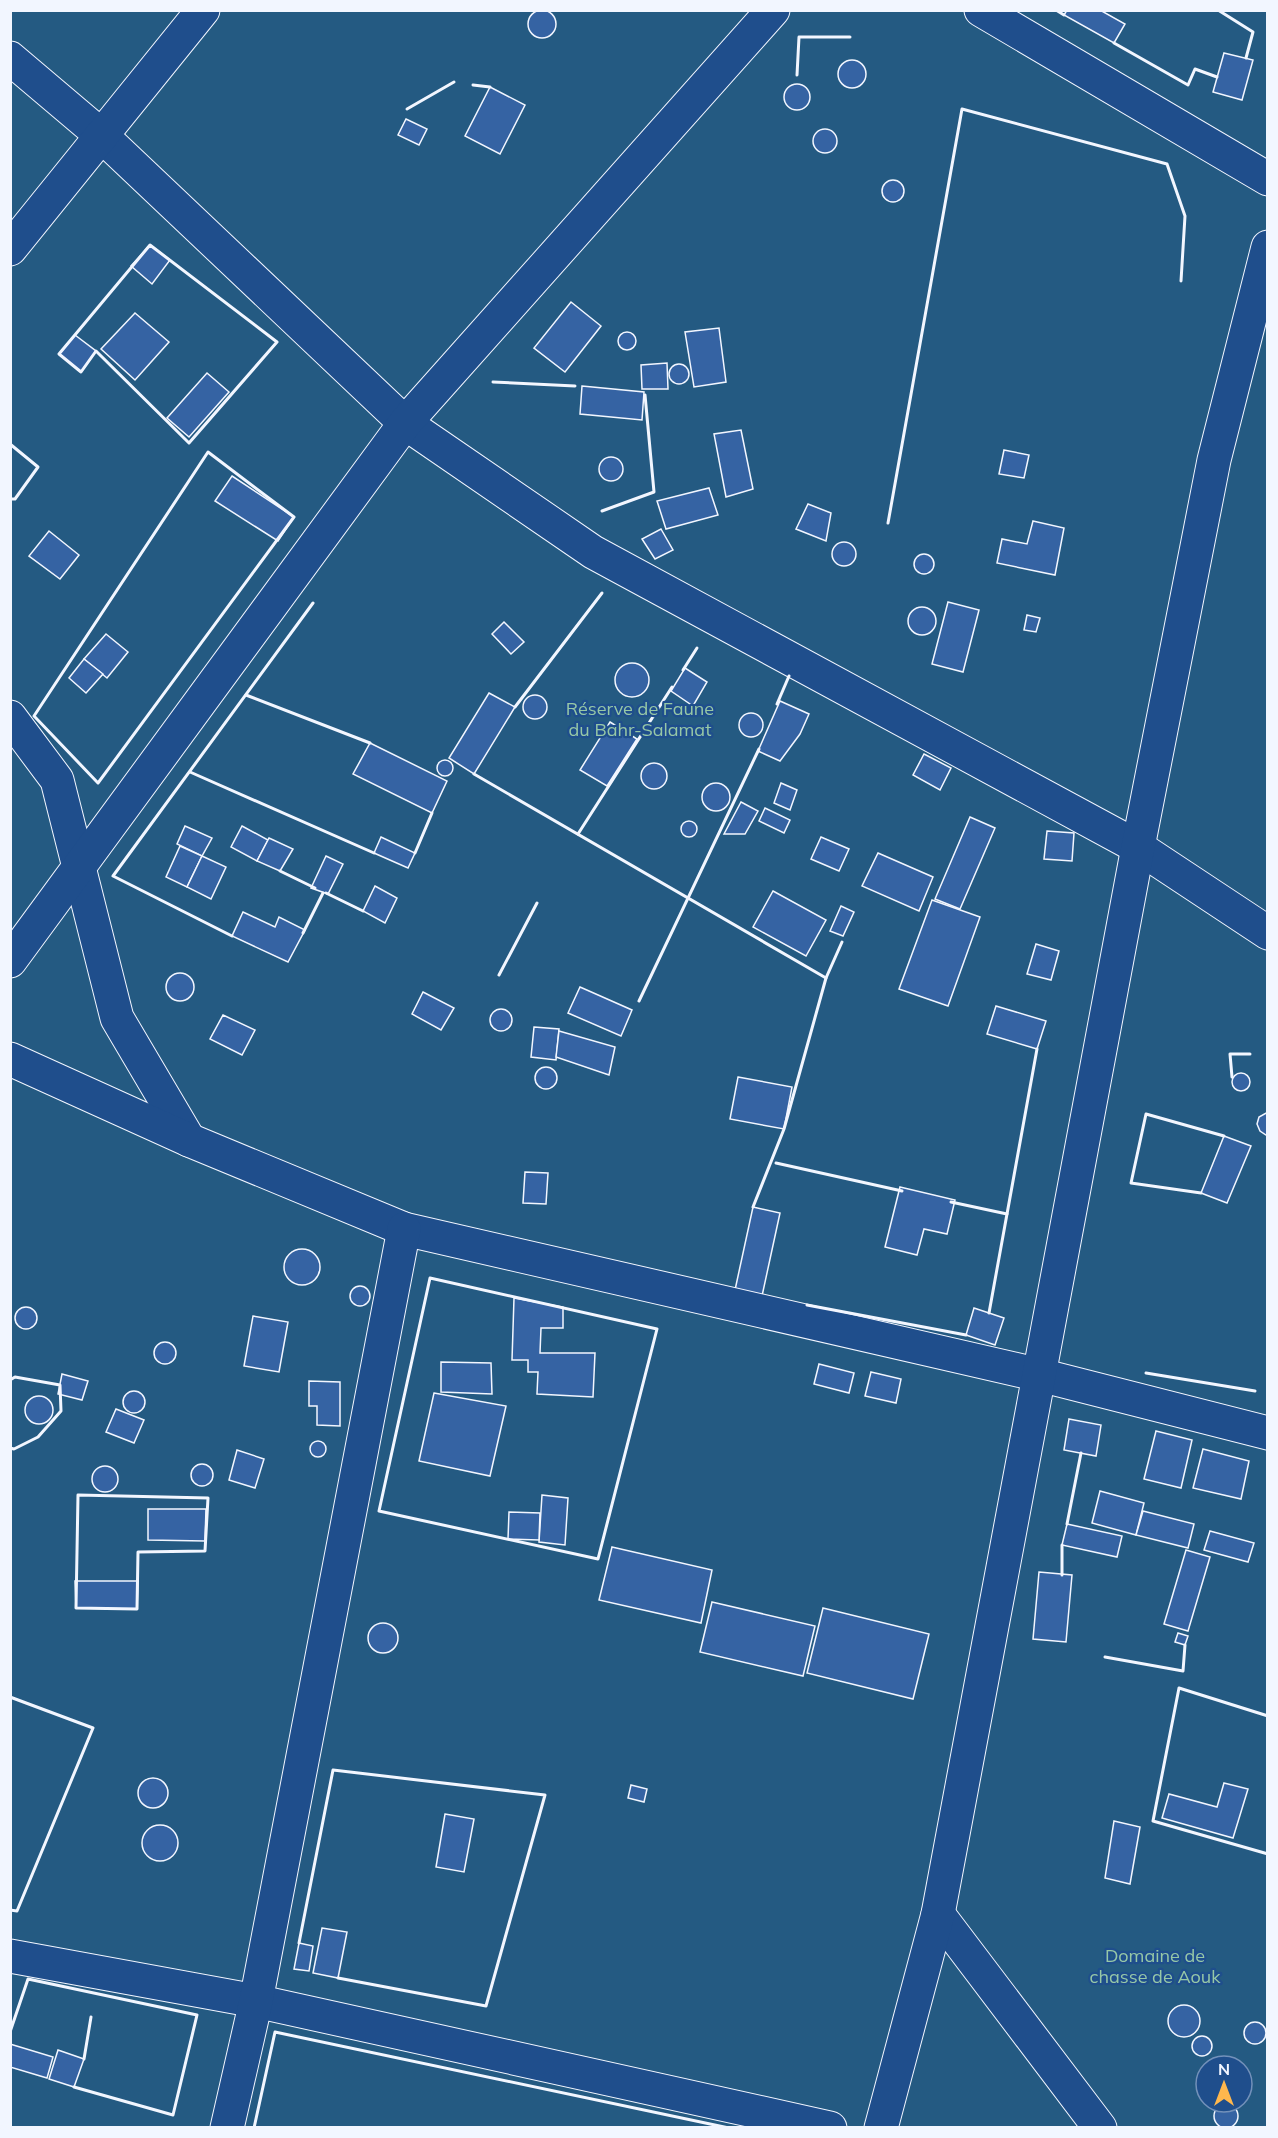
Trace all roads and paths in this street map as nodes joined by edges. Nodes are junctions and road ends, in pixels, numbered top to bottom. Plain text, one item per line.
1 (203, 10) edge
2 (773, 10) edge
3 (981, 10) edge
4 (10, 58) edge
5 (102, 136) junction
6 (1268, 179) edge
7 (1268, 247) edge
8 (10, 249) edge
9 (405, 423) junction
10 (10, 717) edge
11 (1138, 847) junction
12 (79, 867) junction
13 (1268, 933) edge
14 (10, 962) edge
15 (10, 1059) edge
16 (189, 1140) junction
17 (404, 1229) junction
18 (1040, 1375) junction
19 (1268, 1433) edge
20 (938, 1914) junction
21 (10, 1956) edge
22 (256, 2001) junction
23 (227, 2127) edge
24 (830, 2127) edge
25 (880, 2127) edge
26 (1100, 2127) edge

1 - 5 street
2 - 9 street
3 - 6 street
4 - 5 street
5 - 8 street
5 - 9 street
7 - 11 street
9 - 11 street
9 - 12 street
10 - 12 street
11 - 13 street
11 - 18 street
12 - 14 street
12 - 16 street
15 - 16 street
16 - 17 street
17 - 18 street
17 - 22 street
18 - 19 street
18 - 20 street
20 - 25 street
20 - 26 street
21 - 22 street
22 - 23 street
22 - 24 street

